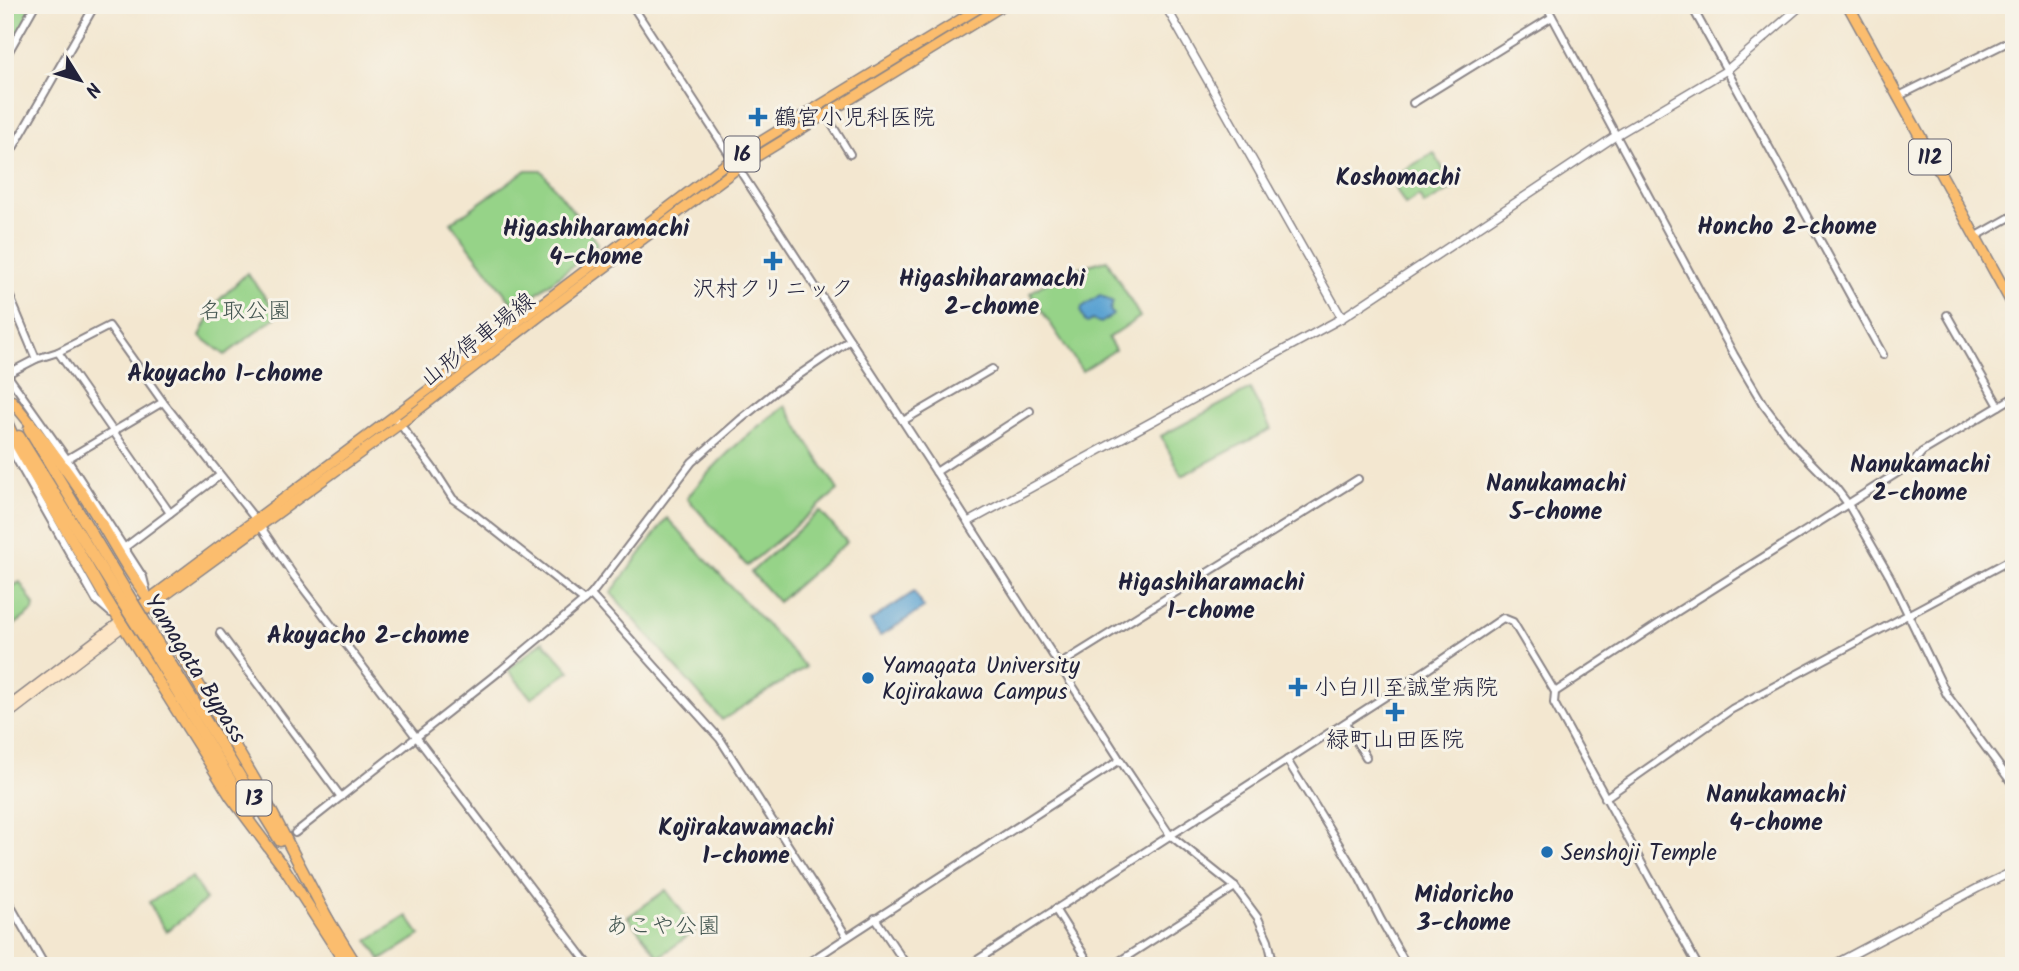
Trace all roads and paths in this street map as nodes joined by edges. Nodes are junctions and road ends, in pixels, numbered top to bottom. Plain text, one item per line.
1 (35, 5) edge
2 (95, 5) edge
3 (632, 5) edge
4 (984, 5) edge
5 (1004, 5) edge
6 (1165, 5) edge
7 (1546, 5) edge
8 (1691, 5) edge
9 (1802, 5) edge
10 (1847, 5) edge
11 (1552, 17) junction
12 (2014, 39) edge
13 (5, 58) edge
14 (1727, 70) junction
15 (1897, 97) junction
16 (1413, 103) dead end
17 (826, 115) junction
18 (1617, 135) junction
19 (850, 154) dead end
20 (5, 162) edge
21 (735, 164) junction
22 (2014, 215) edge
23 (1975, 237) junction
24 (5, 285) edge
25 (2014, 307) edge
26 (1947, 315) dead end
27 (1342, 318) junction
28 (849, 340) junction
29 (58, 352) junction
30 (1883, 355) dead end
31 (36, 359) junction
32 (992, 369) dead end
33 (6, 373) edge
34 (5, 390) edge
35 (2014, 397) edge
36 (12, 401) junction
37 (163, 402) junction
38 (1999, 406) junction
39 (1030, 411) dead end
40 (5, 416) edge
41 (397, 420) junction
42 (903, 422) junction
43 (114, 432) junction
44 (5, 439) edge
45 (68, 459) junction
46 (936, 472) junction
47 (219, 476) junction
48 (1358, 479) dead end
49 (1848, 504) junction
50 (170, 513) junction
51 (968, 522) junction
52 (258, 523) junction
53 (124, 548) junction
54 (2014, 558) edge
55 (591, 595) junction
56 (124, 596) junction
57 (584, 601) junction
58 (151, 602) junction
59 (1908, 615) junction
60 (123, 624) junction
61 (147, 633) junction
62 (220, 633) dead end
63 (1059, 665) junction
64 (1555, 692) junction
65 (5, 709) edge
66 (5, 717) edge
67 (1345, 723) junction
68 (417, 736) junction
69 (1366, 757) dead end
70 (1120, 760) junction
71 (1287, 760) junction
72 (2014, 786) edge
73 (341, 797) junction
74 (1605, 798) junction
75 (295, 833) dead end
76 (1170, 835) junction
77 (284, 868) junction
78 (2014, 872) edge
79 (1235, 887) junction
80 (5, 896) edge
81 (1055, 909) junction
82 (875, 918) junction
83 (329, 921) junction
84 (847, 937) junction
85 (45, 966) edge
86 (347, 966) edge
87 (357, 966) edge
88 (590, 966) edge
89 (803, 966) edge
90 (907, 966) edge
91 (968, 966) edge
92 (1091, 966) edge
93 (1112, 966) edge
94 (1274, 966) edge
95 (1407, 966) edge
96 (1698, 966) edge
97 (1831, 966) edge

1 - 13 street
2 - 20 street
3 - 21 street
4 - 21 main road, 山形停車場線 / 16
5 - 17 main road, 山形停車場線 / 16
6 - 27 street
7 - 11 street
8 - 14 street
9 - 14 street
10 - 15 highway, 112
11 - 16 street
11 - 18 street
12 - 15 street
14 - 18 street
14 - 30 street
15 - 23 highway, 112
17 - 19 street
17 - 21 main road, 山形停車場線 / 16
18 - 27 street
18 - 49 street
21 - 28 street
21 - 41 main road, 山形停車場線 / 16
22 - 23 street
23 - 25 highway, 112
24 - 31 street
26 - 38 street
27 - 51 street
28 - 42 street
28 - 55 street
29 - 31 street
29 - 37 street
29 - 43 street
31 - 33 street
32 - 42 street
33 - 45 street
34 - 36 highway, Yamagata Bypass / 13
35 - 38 street
36 - 56 highway, Yamagata Bypass / 13
36 - 58 highway
37 - 43 street
37 - 47 street
38 - 49 street
39 - 46 street
40 - 56 highway, Yamagata Bypass / 13
40 - 60 highway
41 - 52 main road, 山形停車場線 / 16
41 - 57 street
42 - 46 street
43 - 45 street
43 - 50 street
44 - 60 street
45 - 53 street
46 - 51 street
47 - 50 street
47 - 52 street
48 - 63 street
49 - 59 street
49 - 64 street
50 - 53 street
51 - 63 street
52 - 58 main road, 山形停車場線 / 16
52 - 68 street
53 - 58 street
54 - 59 street
55 - 57 street
55 - 84 street
56 - 61 highway, Yamagata Bypass / 13, bridge
57 - 68 street
58 - 60 main road, 山形停車場線 / 16
58 - 83 highway
59 - 72 street
59 - 74 street
60 - 65 main road
60 - 66 main road
60 - 77 highway
61 - 77 highway, Yamagata Bypass / 13
61 - 83 highway, Yamagata Bypass / 13
62 - 73 street
63 - 70 street
64 - 67 street
64 - 74 street
67 - 69 street
67 - 71 street
68 - 73 street
68 - 88 street
70 - 76 street
70 - 82 street
71 - 76 street
71 - 95 street
73 - 75 street
74 - 96 street
76 - 79 street
76 - 81 street
77 - 86 highway, Yamagata Bypass / 13
78 - 97 street
79 - 93 street
79 - 94 street
80 - 85 street
81 - 91 street
81 - 92 street
82 - 84 street
82 - 90 street
83 - 87 highway, Yamagata Bypass / 13
84 - 89 street

